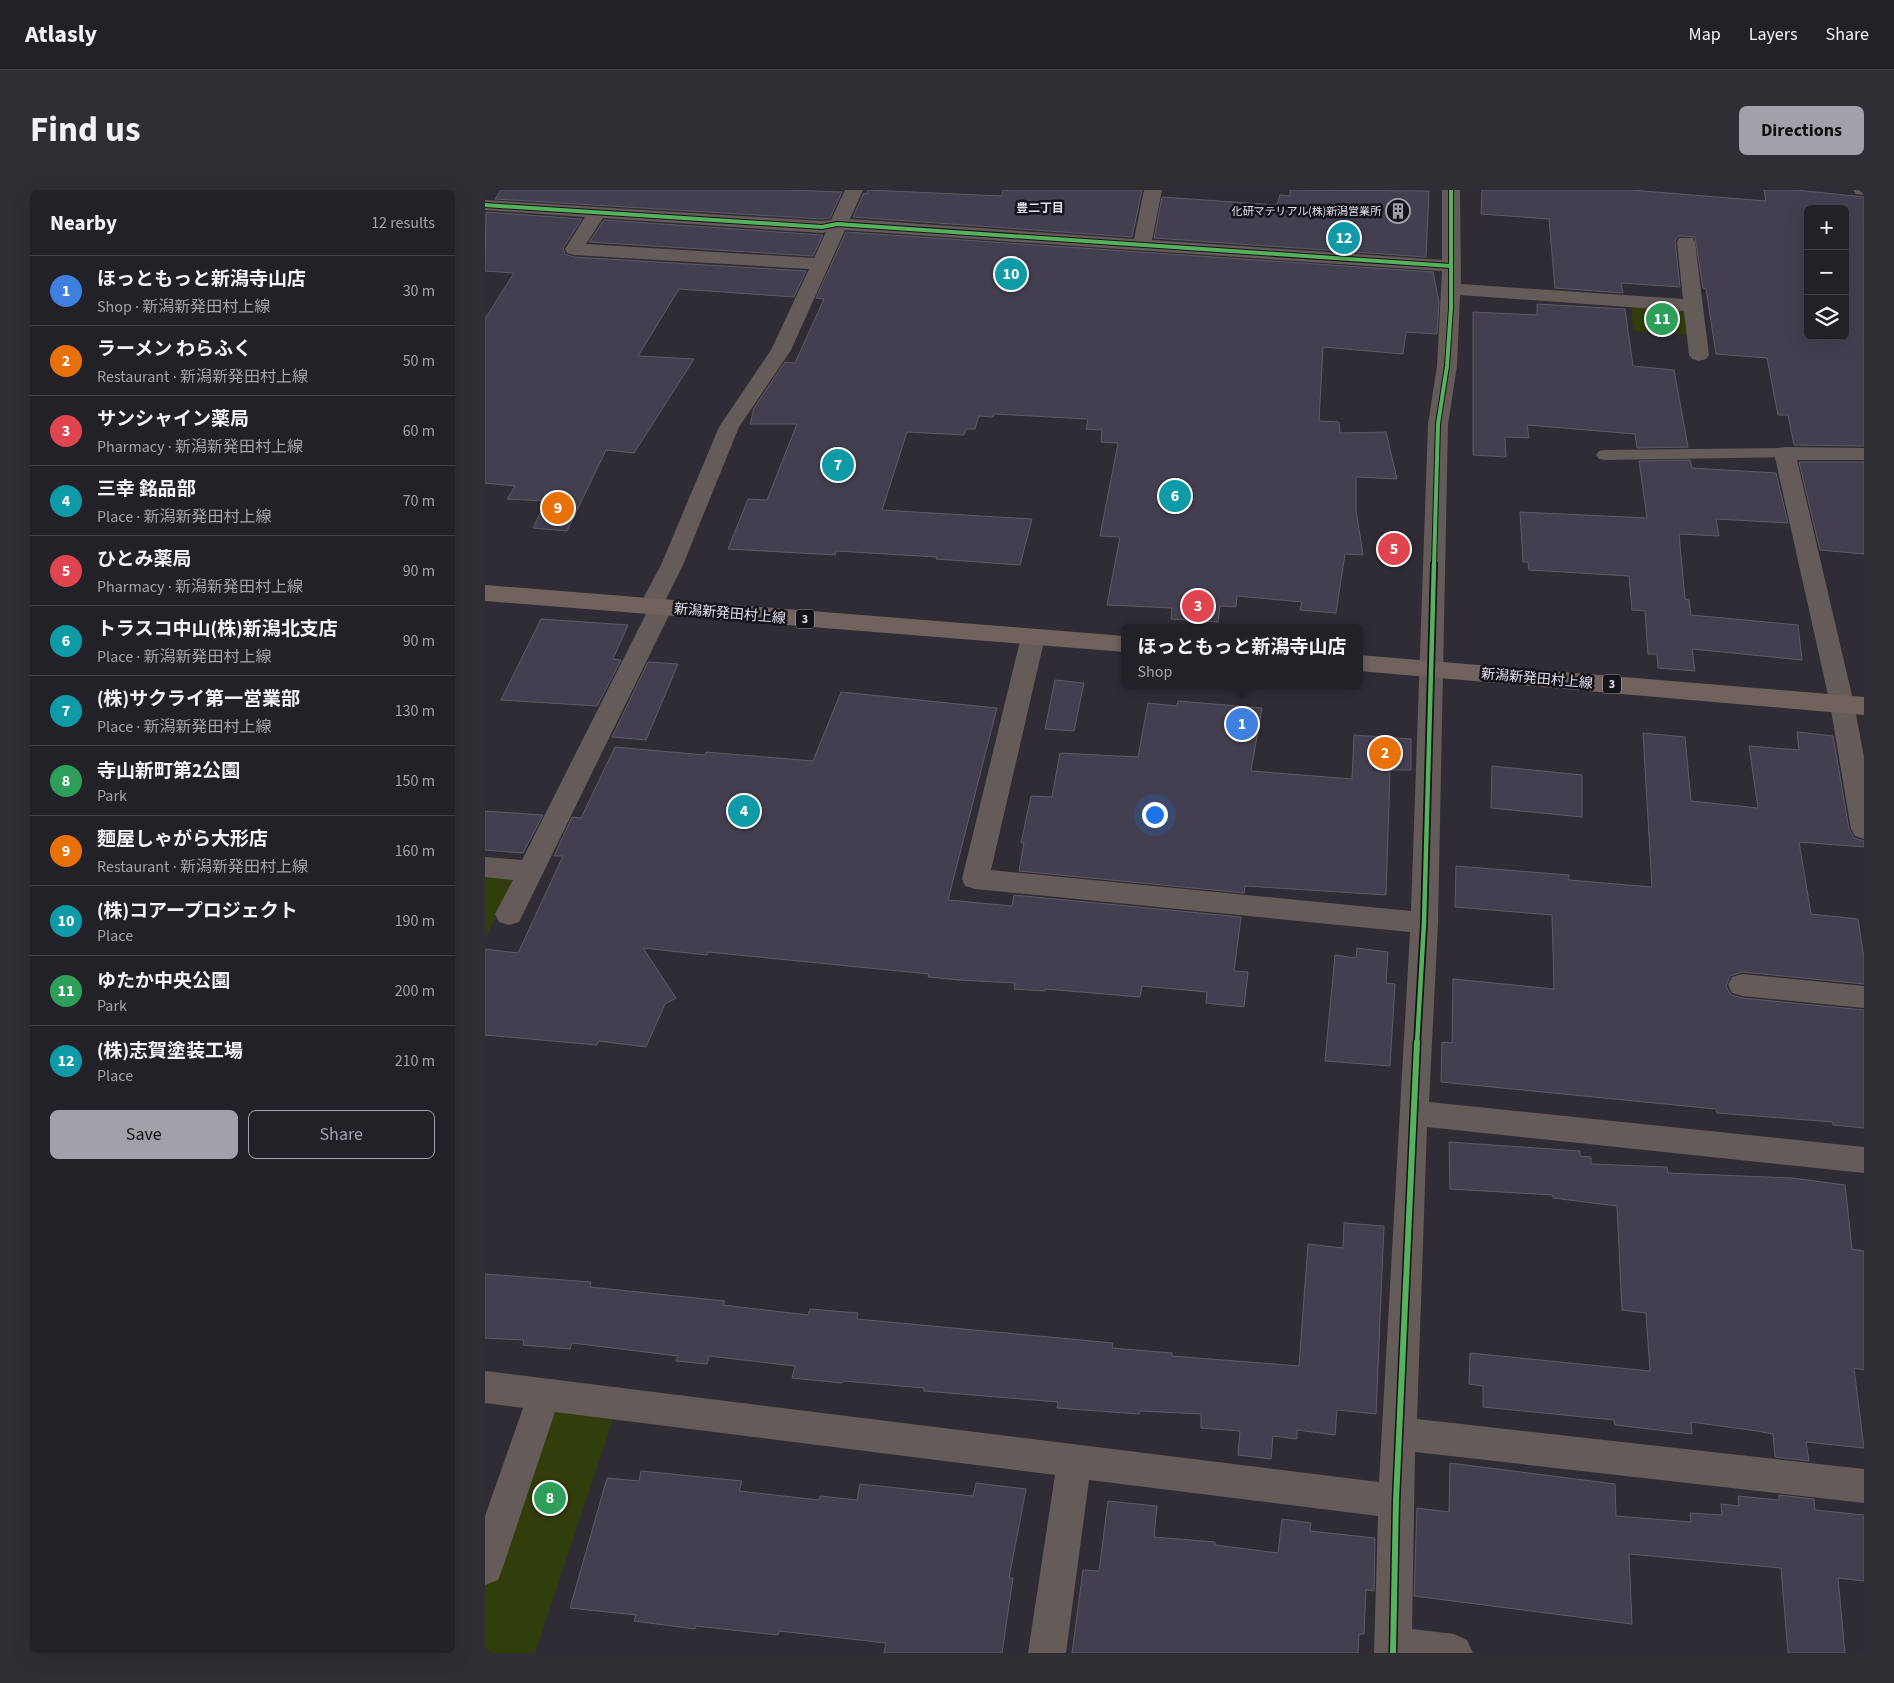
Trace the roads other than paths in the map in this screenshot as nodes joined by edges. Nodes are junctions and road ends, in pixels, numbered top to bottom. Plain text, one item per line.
1 (563, 190) edge
2 (854, 190) edge
3 (1153, 190) edge
4 (1451, 190) edge
5 (485, 205) edge
6 (549, 209) junction
7 (597, 212) junction
8 (837, 224) junction
9 (1686, 242) dead end
10 (1142, 245) junction
11 (820, 264) junction
12 (1451, 266) junction
13 (1450, 289) junction
14 (1693, 306) junction
15 (1699, 355) dead end
16 (1785, 453) junction
17 (1864, 454) edge
18 (1605, 455) dead end
19 (485, 593) edge
20 (656, 607) junction
21 (1033, 637) junction
22 (1121, 644) edge
23 (1363, 663) edge
24 (1432, 669) junction
25 (1853, 705) edge
26 (1864, 829) edge
27 (485, 867) edge
28 (531, 871) junction
29 (509, 914) dead end
30 (1424, 923) junction
31 (1742, 985) dead end
32 (1864, 997) edge
33 (1413, 1113) junction
34 (1864, 1160) edge
35 (485, 1387) edge
36 (544, 1395) junction
37 (1400, 1434) junction
38 (1074, 1462) junction
39 (1864, 1486) edge
40 (1396, 1501) junction
41 (485, 1567) edge
42 (1393, 1649) edge
43 (1047, 1653) edge
44 (1454, 1653) edge

1 - 6 street
2 - 8 street
3 - 10 street
4 - 12 street
5 - 6 street
6 - 7 street
7 - 8 street
7 - 11 street
8 - 10 street
8 - 11 street
9 - 14 street
10 - 12 street
11 - 20 street
12 - 13 street
13 - 14 street
13 - 24 street
14 - 15 street
16 - 17 street
16 - 18 lane
16 - 25 street
19 - 20 main road, 新潟新発田村上線 / 3
20 - 21 main road, 新潟新発田村上線 / 3
20 - 28 street
21 - 22 main road, 新潟新発田村上線 / 3
21 - 30 street
23 - 24 main road, 新潟新発田村上線 / 3
24 - 25 main road, 新潟新発田村上線 / 3
24 - 30 street
25 - 26 street
27 - 28 street
28 - 29 street
30 - 33 street
31 - 32 street
33 - 34 street
33 - 37 street
35 - 36 street
36 - 38 street
36 - 41 street
37 - 39 street
37 - 40 street
38 - 40 street
38 - 43 street
40 - 42 street
42 - 44 street

